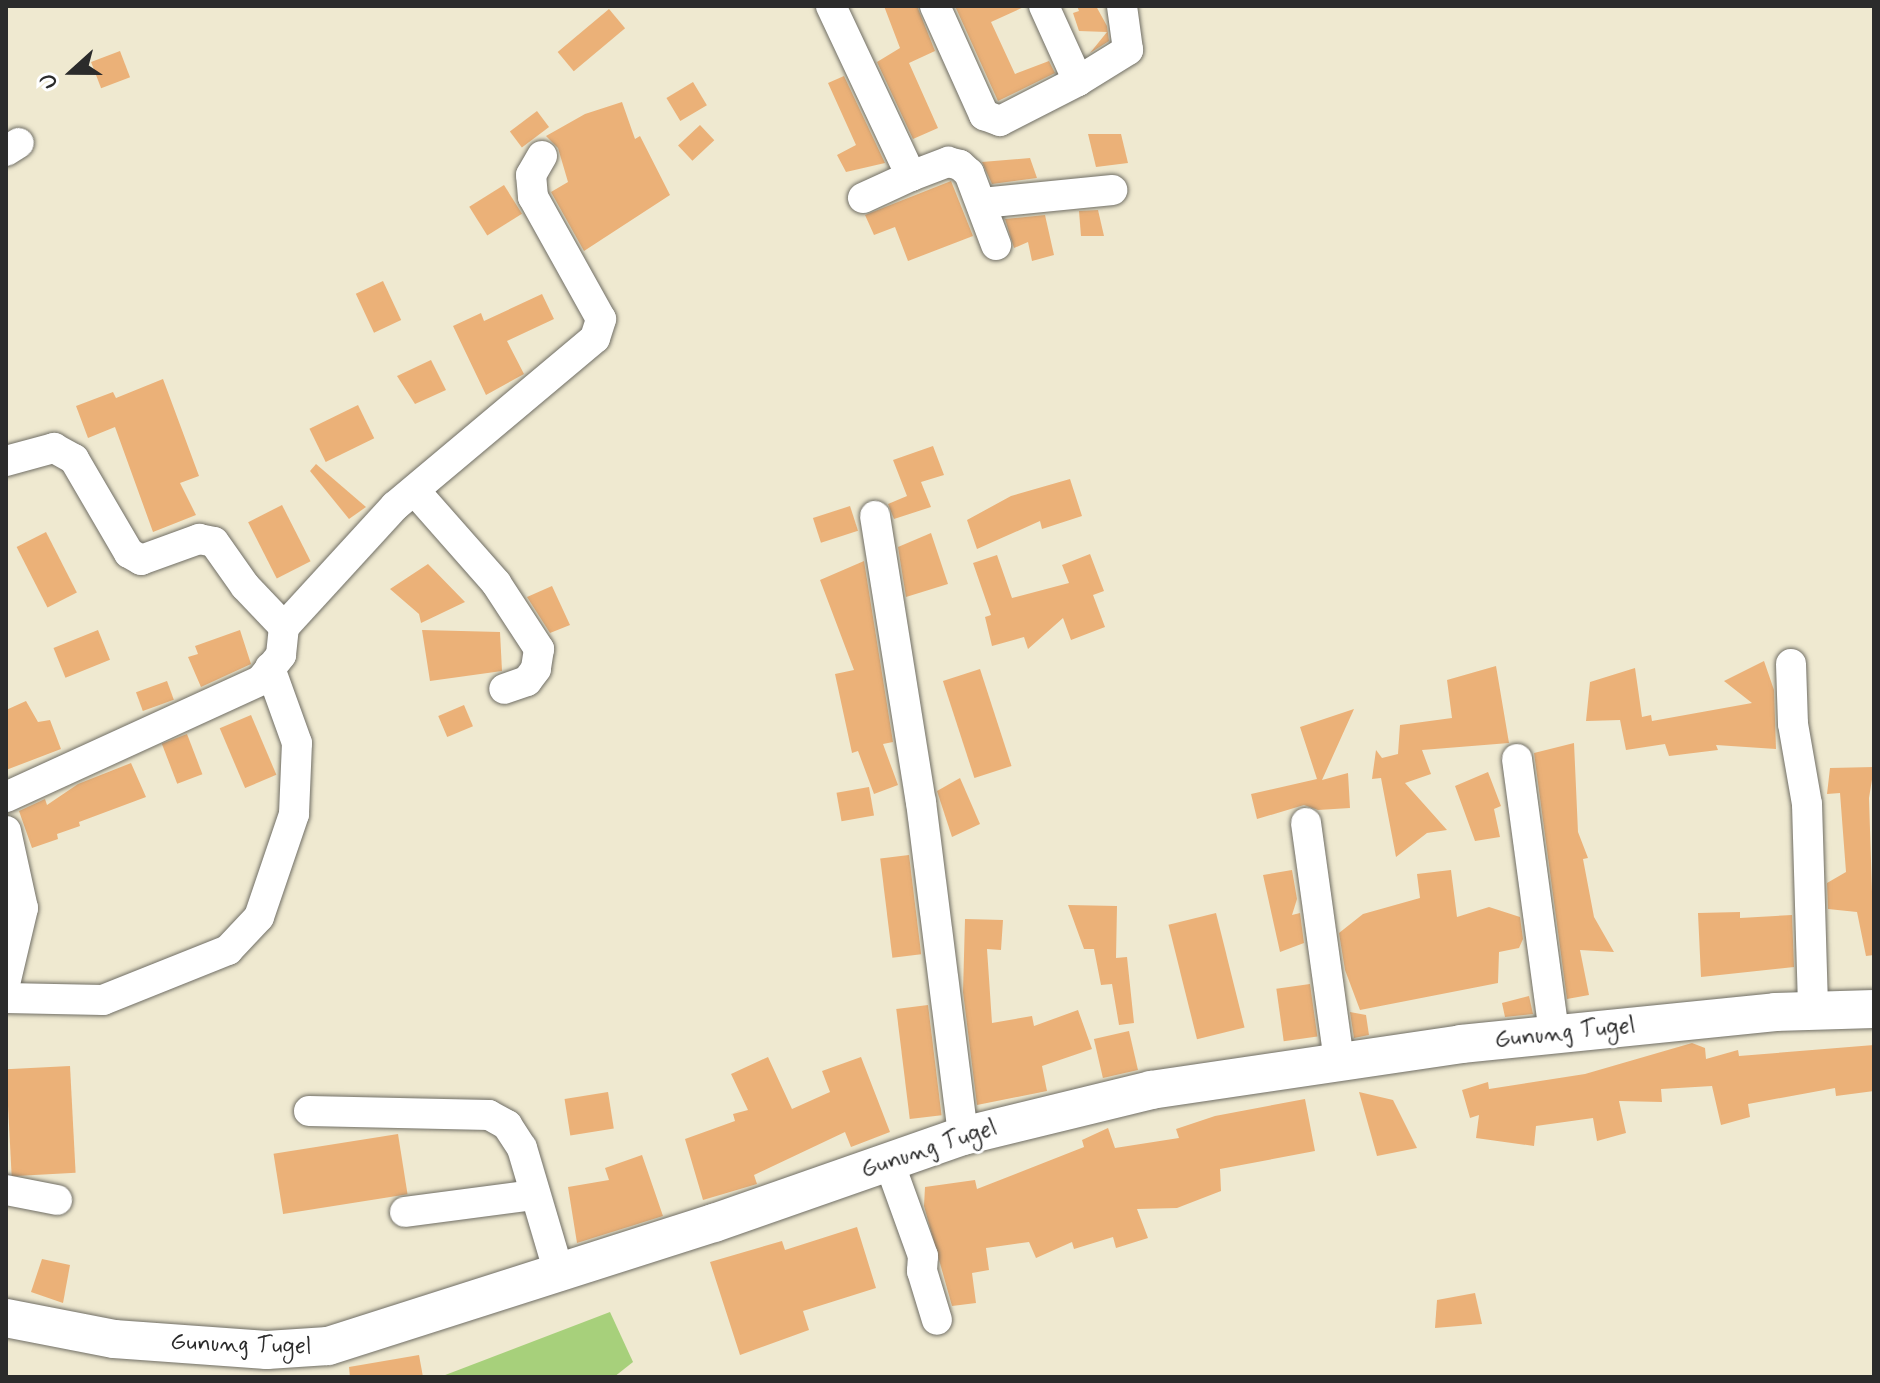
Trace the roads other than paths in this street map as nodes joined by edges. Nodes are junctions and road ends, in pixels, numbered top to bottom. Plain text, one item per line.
1 (831, 6) edge
2 (935, 6) edge
3 (1044, 6) edge
4 (1122, 6) edge
5 (1078, 81) junction
6 (542, 156) dead end
7 (911, 176) junction
8 (1112, 190) dead end
9 (863, 198) dead end
10 (982, 203) junction
11 (996, 245) dead end
12 (6, 461) edge
13 (415, 491) junction
14 (875, 516) dead end
15 (284, 627) junction
16 (1791, 664) dead end
17 (270, 668) junction
18 (504, 689) dead end
19 (1517, 759) dead end
20 (6, 797) edge
21 (1306, 823) dead end
22 (6, 831) edge
23 (6, 980) edge
24 (6, 998) edge
25 (1874, 1009) edge
26 (1813, 1011) junction
27 (1554, 1034) junction
28 (1339, 1061) junction
29 (309, 1111) dead end
30 (963, 1136) junction
31 (889, 1162) junction
32 (6, 1190) edge
33 (535, 1195) junction
34 (57, 1200) dead end
35 (405, 1212) dead end
36 (559, 1273) junction
37 (6, 1318) edge
38 (937, 1320) dead end

1 - 7 street
2 - 5 street
3 - 5 street
4 - 5 street
6 - 13 street
7 - 9 street
7 - 10 street
8 - 10 street
10 - 11 street
12 - 15 street
13 - 15 street
13 - 18 street
14 - 30 street
15 - 17 street
16 - 26 street
17 - 20 street
17 - 24 street
19 - 27 street
21 - 28 street
22 - 23 street
25 - 26 main road, Gunung Tugel
26 - 27 main road, Gunung Tugel
27 - 28 main road, Gunung Tugel
28 - 30 main road, Gunung Tugel
29 - 33 street
30 - 31 main road, Gunung Tugel
31 - 36 main road, Gunung Tugel
31 - 38 street
32 - 34 street
33 - 35 street
33 - 36 street
36 - 37 main road, Gunung Tugel

